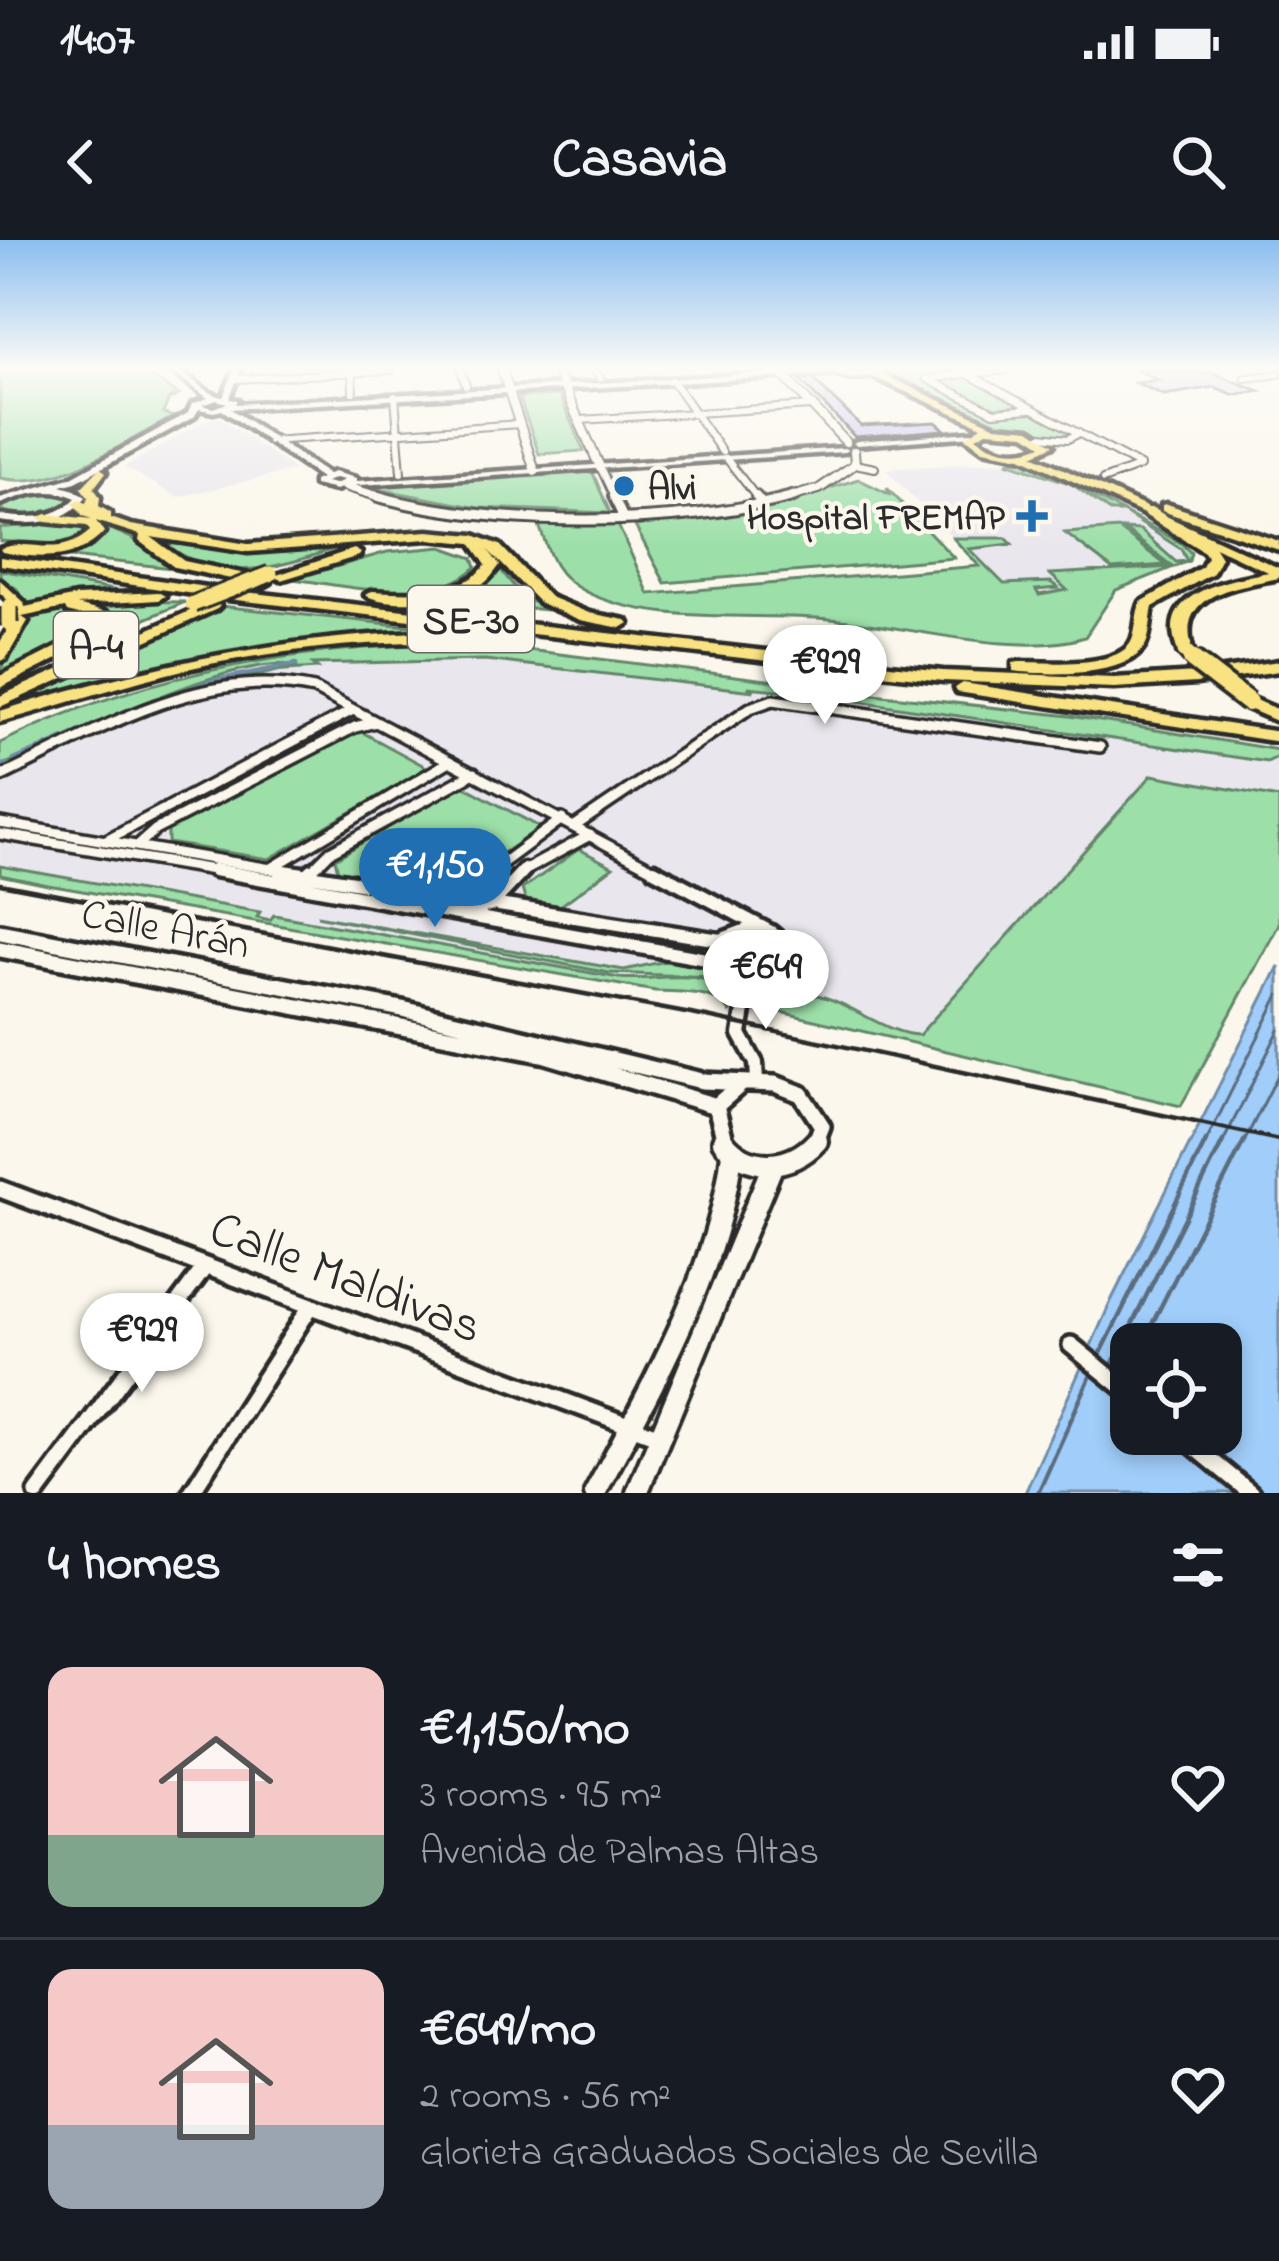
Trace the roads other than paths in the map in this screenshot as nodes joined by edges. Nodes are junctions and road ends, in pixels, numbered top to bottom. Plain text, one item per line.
1 (167, 428) edge
2 (181, 428) edge
3 (255, 428) edge
4 (442, 428) edge
5 (521, 428) edge
6 (584, 428) edge
7 (706, 428) edge
8 (833, 428) edge
9 (961, 428) edge
10 (991, 428) edge
11 (995, 428) edge
12 (1071, 428) edge
13 (398, 431) junction
14 (1076, 431) junction
15 (973, 436) junction
16 (1041, 436) junction
17 (270, 441) junction
18 (850, 446) junction
19 (1042, 451) junction
20 (1021, 453) junction
21 (724, 455) junction
22 (599, 463) junction
23 (855, 464) junction
24 (534, 468) junction
25 (875, 468) dead end
26 (100, 472) junction
27 (401, 473) junction
28 (1103, 479) junction
29 (347, 482) junction
30 (0, 489) edge
31 (43, 489) junction
32 (29, 491) junction
33 (79, 499) junction
34 (0, 501) edge
35 (760, 502) junction
36 (1167, 508) junction
37 (1148, 511) junction
38 (46, 518) junction
39 (624, 518) junction
40 (0, 521) edge
41 (128, 529) junction
42 (450, 536) junction
43 (181, 540) junction
44 (1279, 546) edge
45 (1244, 550) junction
46 (0, 556) edge
47 (1279, 559) edge
48 (1279, 573) edge
49 (156, 575) junction
50 (281, 578) junction
51 (0, 588) edge
52 (203, 605) junction
53 (338, 613) junction
54 (8, 619) edge
55 (718, 637) junction
56 (608, 644) junction
57 (1279, 653) edge
58 (0, 656) edge
59 (796, 664) junction
60 (1279, 666) edge
61 (1012, 668) junction
62 (1042, 680) junction
63 (0, 685) edge
64 (0, 701) edge
65 (353, 710) junction
66 (0, 717) edge
67 (1279, 717) edge
68 (376, 722) junction
69 (1279, 737) edge
70 (1100, 747) dead end
71 (449, 760) junction
72 (474, 773) junction
73 (0, 777) edge
74 (562, 819) junction
75 (0, 823) edge
76 (575, 826) junction
77 (0, 834) edge
78 (590, 835) junction
79 (104, 841) junction
80 (136, 844) junction
81 (114, 852) junction
82 (271, 868) junction
83 (305, 872) junction
84 (281, 880) junction
85 (453, 899) junction
86 (484, 906) junction
87 (723, 906) junction
88 (0, 932) edge
89 (771, 932) junction
90 (724, 937) junction
91 (0, 949) edge
92 (717, 961) junction
93 (749, 981) junction
94 (748, 1083) junction
95 (716, 1106) junction
96 (732, 1152) junction
97 (772, 1167) junction
98 (0, 1190) edge
99 (205, 1267) junction
100 (311, 1306) junction
101 (1071, 1345) dead end
102 (1110, 1377) edge
103 (630, 1426) junction
104 (664, 1439) junction
105 (1205, 1455) edge
106 (37, 1493) edge
107 (191, 1493) edge
108 (595, 1493) edge
109 (638, 1493) edge
110 (1251, 1493) edge

1 - 31 main road
2 - 26 main road
3 - 17 main road
4 - 13 street
5 - 24 street
6 - 22 street
7 - 21 street
8 - 18 street
9 - 15 main road
10 - 15 main road
11 - 16 main road
12 - 14 street
13 - 17 street
13 - 27 street
14 - 16 street
14 - 28 street
15 - 18 main road
15 - 20 main road
16 - 19 main road
17 - 29 main road
18 - 21 main road
18 - 23 street
19 - 20 main road
19 - 28 main road
20 - 37 main road
21 - 22 main road
21 - 35 street
22 - 24 main road
22 - 39 street
23 - 25 street
23 - 35 street
24 - 27 main road
24 - 29 main road
26 - 33 main road
26 - 43 highway
27 - 29 main road
28 - 36 main road
29 - 39 street
30 - 32 main road
31 - 32 main road
31 - 33 main road
32 - 34 main road
33 - 38 main road
33 - 41 highway
35 - 39 street
36 - 44 highway
36 - 45 main road
37 - 45 main road
37 - 61 highway
38 - 40 main road
38 - 46 highway
41 - 43 highway
41 - 50 highway
42 - 43 highway
42 - 50 highway
42 - 55 highway
45 - 47 highway
45 - 48 main road
46 - 49 highway, SE-30
46 - 53 highway
46 - 62 highway, SE-30
48 - 67 highway, bridge
49 - 50 highway
49 - 55 highway, SE-30
50 - 50 highway
50 - 52 highway, bridge
51 - 54 highway
52 - 63 highway, A-4
52 - 64 highway
53 - 54 highway
53 - 56 highway
54 - 58 highway
54 - 63 highway
55 - 61 highway, SE-30
56 - 59 highway
56 - 66 highway
57 - 61 highway, SE-30
59 - 62 highway
59 - 69 highway
60 - 62 highway, SE-30
65 - 68 street
65 - 73 street
65 - 79 street
68 - 71 street
68 - 80 street
70 - 76 street
71 - 72 street
71 - 82 street
72 - 74 street
72 - 83 street
74 - 76 street
74 - 85 street
75 - 79 street
76 - 78 street
77 - 81 street
78 - 86 street
78 - 87 street
79 - 80 street
80 - 81 street
80 - 82 street
81 - 84 street
82 - 83 street
83 - 84 street
83 - 85 street
84 - 86 street
85 - 86 street
86 - 90 street
86 - 92 street
87 - 89 street
87 - 90 street
88 - 94 street, Calle Arán
89 - 90 street
89 - 93 street
90 - 92 street
91 - 95 street, Calle Arán
92 - 93 street
93 - 94 street
94 - 95 street
94 - 97 street
95 - 96 street
96 - 97 street
96 - 103 street
97 - 104 street
98 - 99 street, Calle Maldivas
99 - 100 street, Calle Maldivas
99 - 106 street
100 - 103 street, Calle Maldivas
100 - 107 street
101 - 102 street
103 - 104 street, Calle Maldivas
103 - 108 street
104 - 109 street
105 - 110 street

